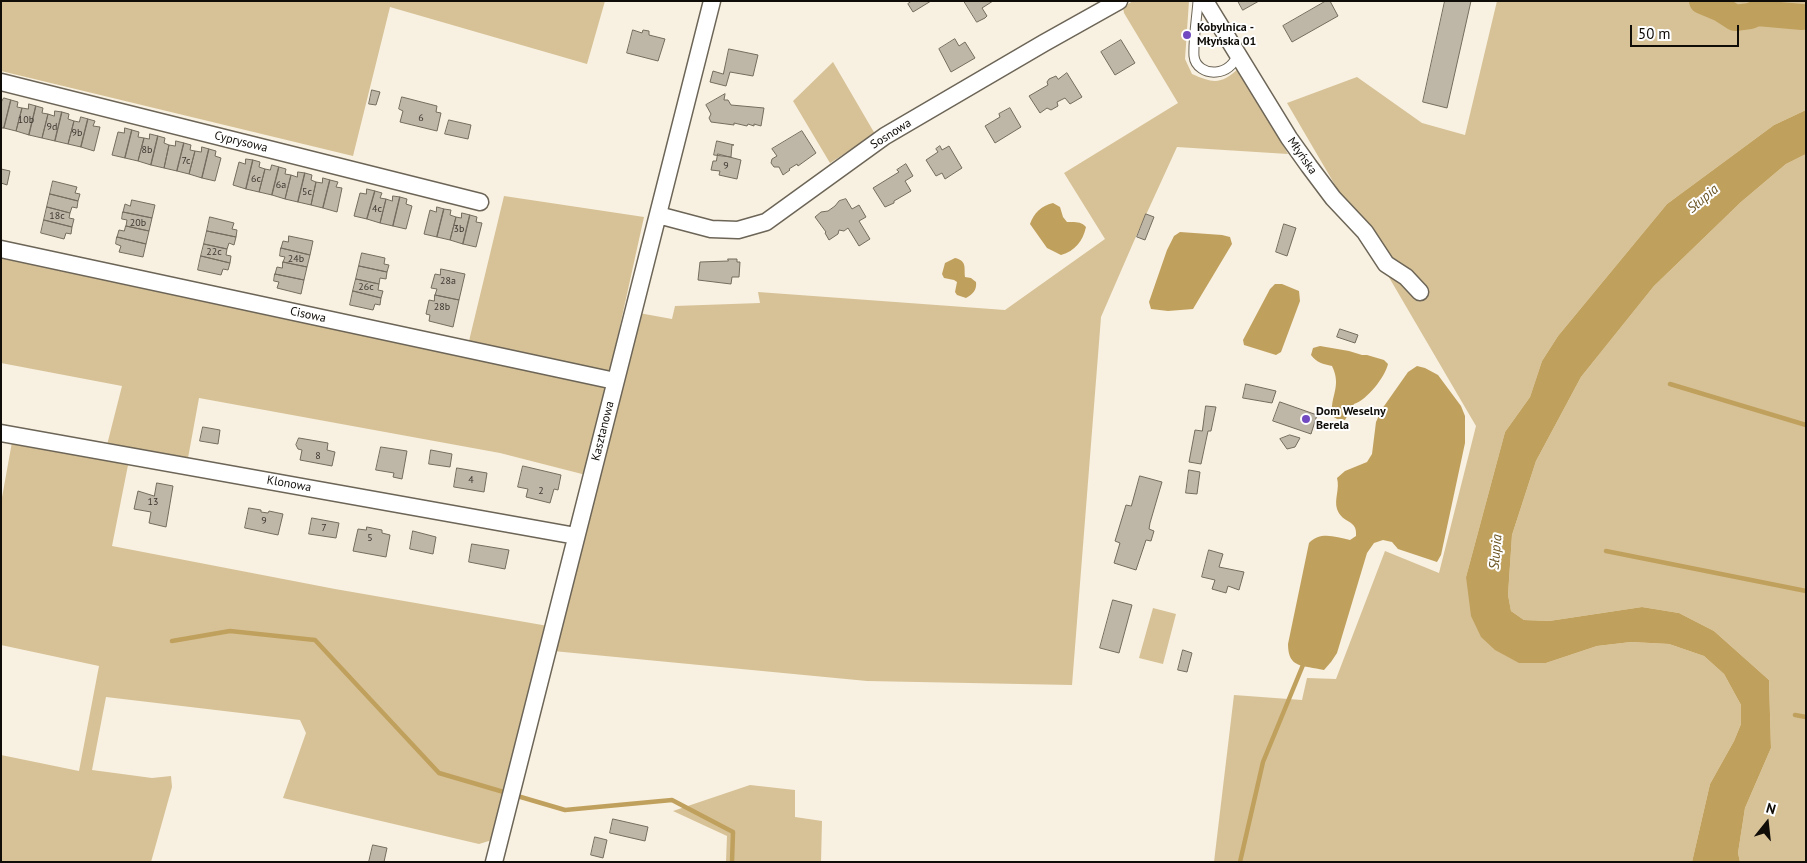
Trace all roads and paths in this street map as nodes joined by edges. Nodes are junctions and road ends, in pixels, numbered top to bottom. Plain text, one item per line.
1 (712, 1) edge
2 (1119, 1) edge
3 (1198, 1) edge
4 (1205, 1) edge
5 (1238, 54) junction
6 (1, 82) edge
7 (480, 202) dead end
8 (658, 215) junction
9 (1, 249) edge
10 (1420, 292) dead end
11 (615, 380) junction
12 (1, 433) edge
13 (576, 536) junction
14 (494, 862) edge

1 - 8 street, Kasztanowa
2 - 8 street, Sosnowa
3 - 5 lane
4 - 5 street, Młyńska
5 - 10 street, Młyńska
6 - 7 street, Cyprysowa
8 - 11 street, Kasztanowa
9 - 11 street, Cisowa
11 - 13 street, Kasztanowa
12 - 13 street, Klonowa
13 - 14 street, Kasztanowa

